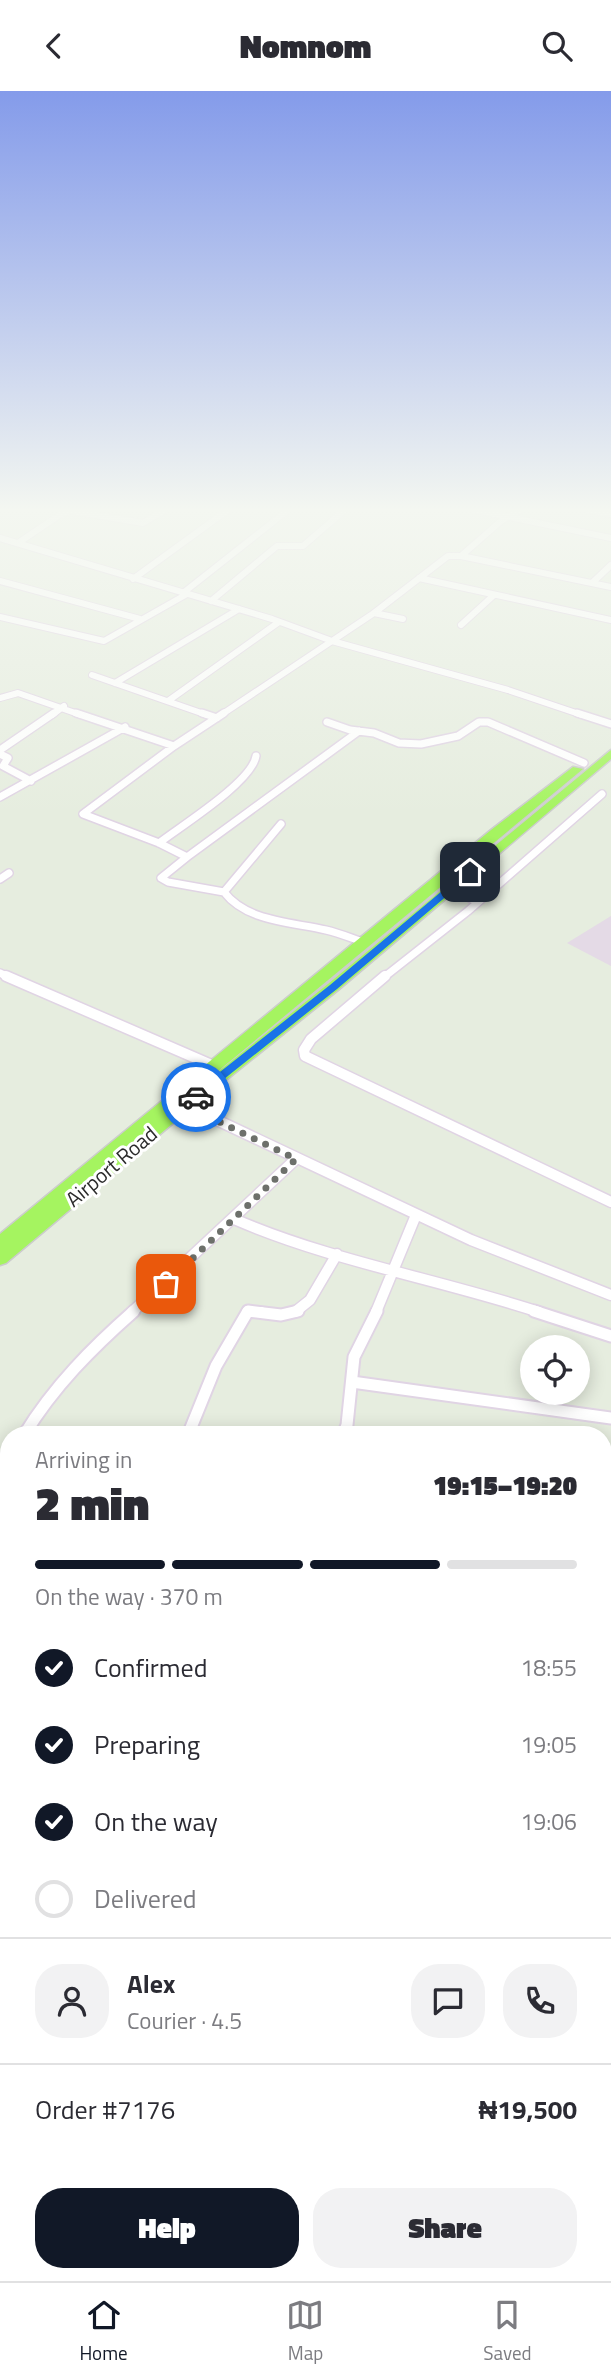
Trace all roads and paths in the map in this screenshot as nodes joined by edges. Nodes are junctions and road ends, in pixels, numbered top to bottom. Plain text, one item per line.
1 (104, 609) edge
2 (157, 609) edge
3 (239, 609) joint
4 (379, 609) edge
5 (478, 609) edge
6 (560, 609) edge
7 (374, 613) junction
8 (0, 617) edge
9 (140, 619) junction
10 (403, 619) dead end
11 (611, 620) edge
12 (279, 622) junction
13 (461, 625) dead end
14 (332, 641) junction
15 (92, 675) dead end
16 (115, 683) junction
17 (0, 698) edge
18 (168, 701) junction
19 (64, 706) junction
20 (217, 718) junction
21 (327, 722) dead end
22 (611, 724) edge
23 (125, 727) junction
24 (359, 731) junction
25 (611, 741) edge
26 (174, 745) junction
27 (0, 752) edge
28 (611, 753) edge
29 (256, 756) dead end
30 (584, 763) junction
31 (31, 781) junction
32 (602, 795) dead end
33 (0, 797) edge
34 (281, 824) dead end
35 (159, 843) junction
36 (187, 857) junction
37 (9, 873) dead end
38 (0, 879) edge
39 (450, 889) junction
40 (224, 892) junction
41 (478, 902) junction
42 (363, 942) junction
43 (0, 973) edge
44 (314, 989) junction
45 (214, 1066) junction
46 (185, 1105) junction
47 (296, 1159) junction
48 (611, 1202) edge
49 (416, 1215) junction
50 (233, 1219) junction
51 (0, 1243) edge
52 (337, 1254) junction
53 (0, 1259) edge
54 (394, 1269) junction
55 (611, 1295) edge
56 (611, 1336) edge
57 (352, 1382) junction
58 (611, 1419) edge
59 (30, 1426) edge
60 (192, 1426) edge
61 (347, 1426) edge

1 - 9 street
2 - 9 street
3 - 12 street
3 - 16 street
4 - 7 street
5 - 13 street
6 - 11 street
7 - 10 street
7 - 14 street
8 - 9 street
12 - 14 street
12 - 18 street
14 - 20 street
14 - 22 street
15 - 16 street
16 - 18 street
17 - 19 street
18 - 20 street
19 - 23 street
19 - 27 street
20 - 26 street
21 - 24 street
23 - 26 street
23 - 31 street
24 - 30 street
24 - 36 street
25 - 30 highway, Airport Road
26 - 35 street
27 - 31 street
28 - 39 highway, Airport Road
29 - 35 street
30 - 42 highway, Airport Road
31 - 33 street
32 - 41 street
34 - 40 street
35 - 36 street
36 - 40 street
37 - 38 street
39 - 41 street
39 - 44 highway, Airport Road
40 - 42 street
41 - 48 street
42 - 44 highway, Airport Road
43 - 45 street
44 - 45 highway, Airport Road
44 - 46 highway, Airport Road
45 - 51 highway, Airport Road
46 - 47 street
46 - 53 highway, Airport Road
47 - 49 street
47 - 50 street
49 - 54 street
49 - 55 street
50 - 52 street
50 - 59 street
52 - 54 street
52 - 60 street
54 - 56 street
54 - 57 street
57 - 58 street
57 - 61 street

